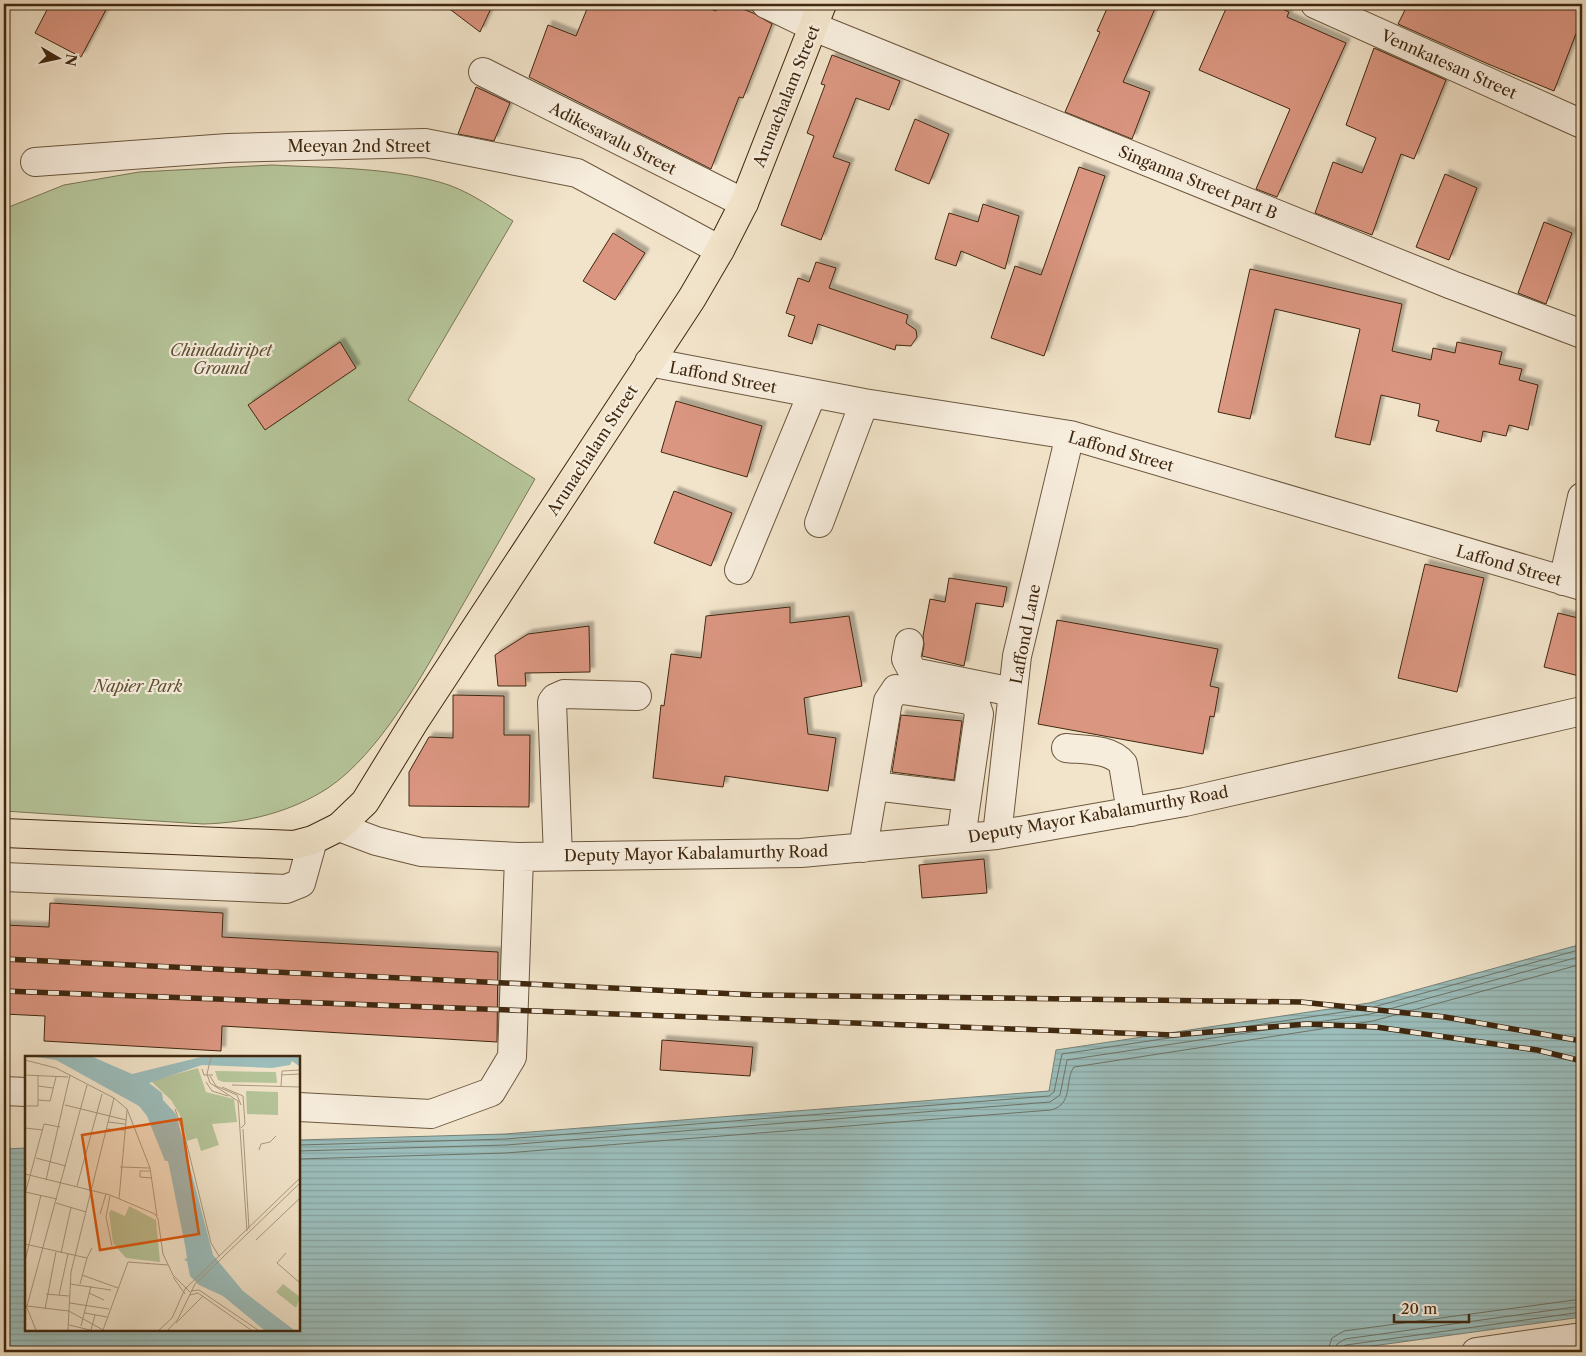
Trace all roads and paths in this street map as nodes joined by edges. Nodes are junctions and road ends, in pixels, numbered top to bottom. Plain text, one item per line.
1 (766, 4) edge
2 (1315, 4) edge
3 (818, 15) edge
4 (483, 72) dead end
5 (1582, 124) edge
6 (36, 162) dead end
7 (744, 203) junction
8 (720, 250) junction
9 (1582, 334) edge
10 (649, 362) junction
11 (812, 394) junction
12 (864, 403) junction
13 (1070, 435) junction
14 (1582, 497) edge
15 (819, 523) dead end
16 (739, 570) dead end
17 (1572, 584) edge
18 (908, 643) dead end
19 (1014, 692) junction
20 (637, 696) dead end
21 (1582, 711) edge
22 (1066, 748) dead end
23 (874, 786) junction
24 (967, 797) junction
25 (1131, 812) junction
26 (339, 827) junction
27 (4, 833) edge
28 (997, 835) junction
29 (961, 838) junction
30 (303, 843) junction
31 (863, 848) junction
32 (558, 856) junction
33 (519, 857) junction
34 (4, 877) edge
35 (4, 1091) edge
36 (25, 1092) edge
37 (300, 1107) edge
38 (1582, 1337) edge
39 (1476, 1352) edge

1 - 3 street, Singanna Street part B
2 - 5 street, Vennkatesan Street
3 - 7 main road, Arunachalam Street
3 - 9 street, Singanna Street part B
4 - 7 street, Adikesavalu Street
6 - 8 street, Meeyan 2nd Street
7 - 8 main road, Arunachalam Street
8 - 10 main road, Arunachalam Street
10 - 11 street, Laffond Street
10 - 26 main road, Arunachalam Street
11 - 12 street, Laffond Street
11 - 16 street
12 - 13 street, Laffond Street
12 - 15 street
13 - 17 street, Laffond Street
13 - 19 street, Laffond Lane
14 - 17 street
18 - 19 street
19 - 28 street, Laffond Lane
20 - 32 street
21 - 25 street, Deputy Mayor Kabalamurthy Road
22 - 25 street
23 - 24 street
23 - 24 street
23 - 31 street
24 - 29 street
25 - 28 street, Deputy Mayor Kabalamurthy Road
26 - 30 main road, Arunachalam Street
26 - 33 street, Deputy Mayor Kabalamurthy Road
27 - 30 main road
28 - 29 street, Deputy Mayor Kabalamurthy Road
29 - 31 street, Deputy Mayor Kabalamurthy Road
30 - 34 street
31 - 32 street, Deputy Mayor Kabalamurthy Road
32 - 33 street, Deputy Mayor Kabalamurthy Road
33 - 37 street
35 - 36 street
38 - 39 street

